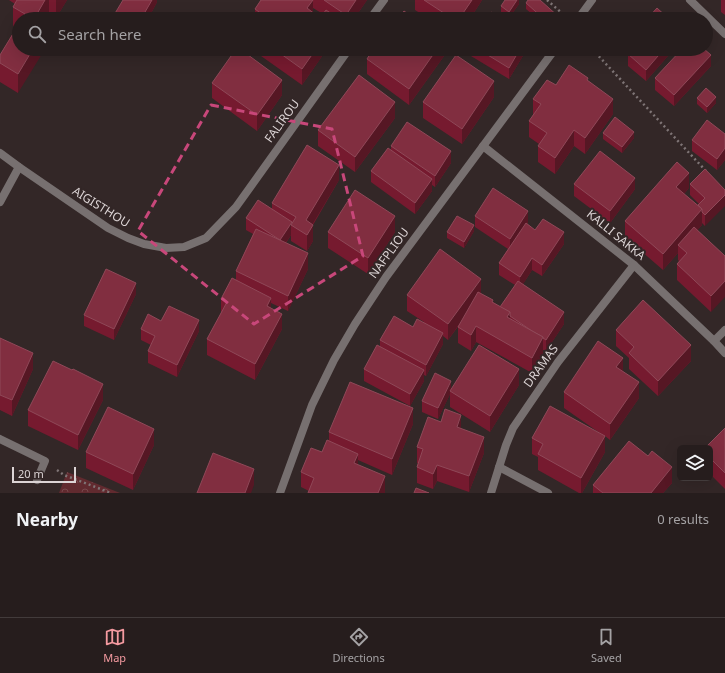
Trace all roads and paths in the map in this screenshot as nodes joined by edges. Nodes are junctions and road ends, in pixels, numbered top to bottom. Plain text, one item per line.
1 (384, 0) edge
2 (547, 0) edge
3 (592, 0) edge
4 (690, 0) edge
5 (375, 12) edge
6 (561, 12) edge
7 (583, 12) edge
8 (702, 12) edge
9 (713, 22) edge
10 (725, 34) edge
11 (344, 56) edge
12 (550, 56) edge
13 (599, 56) edge
14 (483, 146) junction
15 (0, 153) edge
16 (19, 167) junction
17 (709, 174) edge
18 (0, 202) edge
19 (236, 208) joint
20 (634, 265) junction
21 (725, 330) edge
22 (714, 342) junction
23 (725, 353) edge
24 (0, 440) edge
25 (45, 461) junction
26 (499, 467) junction
27 (37, 480) dead end
28 (111, 493) edge
29 (280, 493) edge
30 (490, 493) edge
31 (548, 493) edge

1 - 5 street
2 - 6 path
3 - 7 street
4 - 8 street
9 - 10 street
11 - 19 street, FALIROU
12 - 14 street, NAFPLIOU
13 - 17 path
14 - 20 street, KALLI SAKKA
14 - 29 street, NAFPLIOU
15 - 16 street, AIGISTHOU
16 - 18 street
16 - 19 street, AIGISTHOU
20 - 22 street, KALLI SAKKA
20 - 26 street, DRAMAS
21 - 22 street
22 - 23 street, KALLI SAKKA
24 - 25 street
25 - 27 street
25 - 28 path
26 - 30 street, DRAMAS
26 - 31 street

